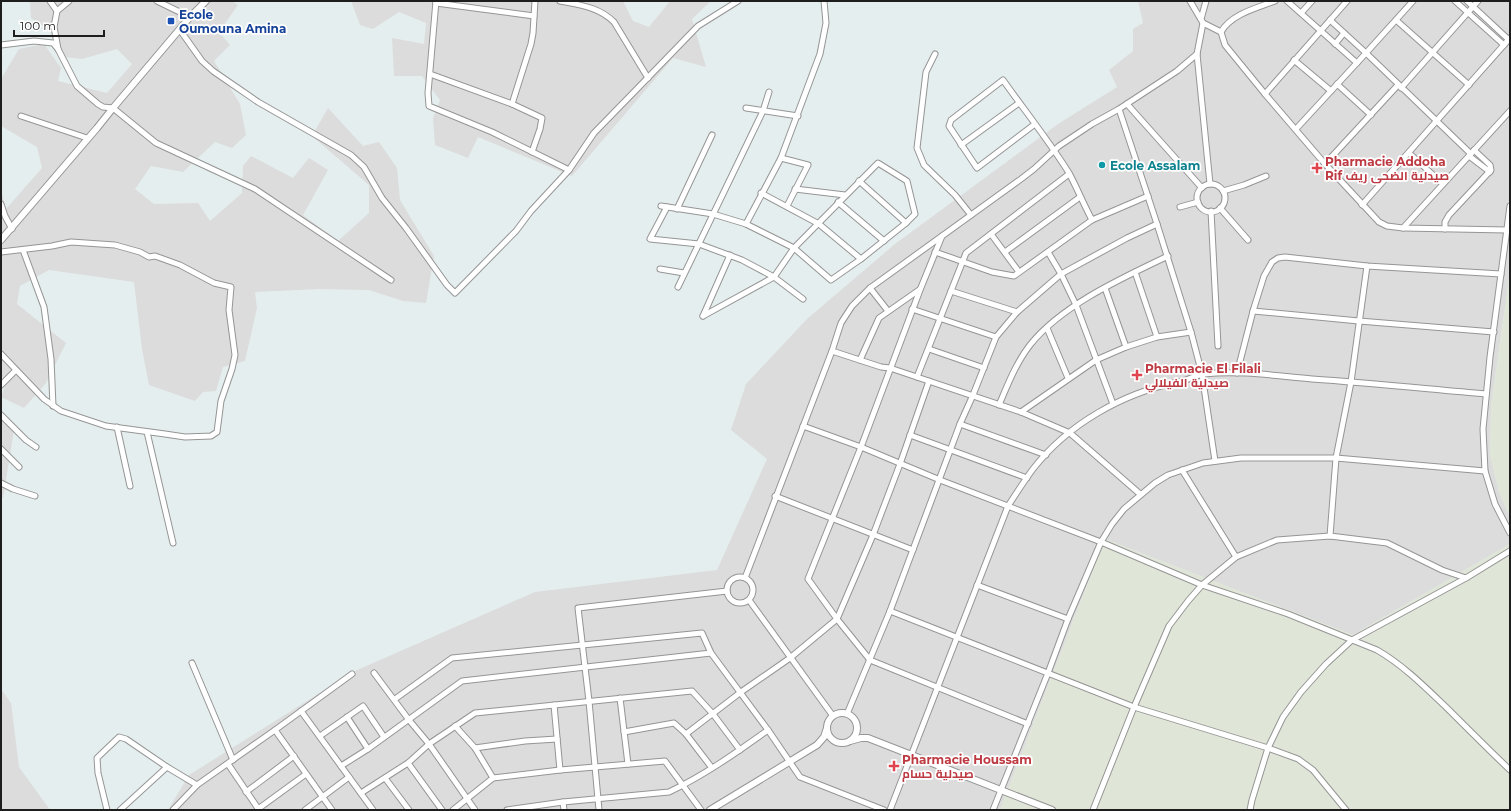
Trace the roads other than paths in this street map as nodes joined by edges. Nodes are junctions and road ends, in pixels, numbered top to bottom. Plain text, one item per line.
1 (50, 1) edge
2 (69, 1) edge
3 (158, 1) edge
4 (206, 1) edge
5 (535, 1) edge
6 (560, 1) edge
7 (728, 1) edge
8 (824, 1) edge
9 (1190, 1) edge
10 (1206, 1) edge
11 (1275, 1) edge
12 (1287, 1) edge
13 (1312, 1) edge
14 (1347, 1) edge
15 (1413, 1) edge
16 (1455, 1) edge
17 (1467, 1) edge
18 (1478, 1) edge
19 (436, 2) edge
20 (736, 2) edge
21 (1473, 7) junction
22 (57, 12) junction
23 (1468, 12) junction
24 (1301, 13) junction
25 (534, 16) junction
26 (190, 17) junction
27 (1330, 20) junction
28 (1396, 20) junction
29 (1202, 21) junction
30 (180, 30) junction
31 (1321, 30) junction
32 (1221, 32) junction
33 (1344, 33) junction
34 (1509, 39) edge
35 (1336, 44) junction
36 (1, 45) edge
37 (1504, 45) junction
38 (58, 49) junction
39 (1366, 53) junction
40 (1432, 53) junction
41 (935, 54) dead end
42 (1197, 54) junction
43 (1294, 60) junction
44 (1357, 63) junction
45 (430, 74) junction
46 (648, 78) junction
47 (1337, 84) junction
48 (1469, 85) junction
49 (1400, 87) junction
50 (1331, 91) junction
51 (769, 92) dead end
52 (1265, 94) junction
53 (1019, 103) junction
54 (512, 104) junction
55 (1127, 104) junction
56 (112, 108) junction
57 (746, 108) dead end
58 (1119, 109) junction
59 (763, 111) junction
60 (1510, 111) edge
61 (1371, 115) junction
62 (21, 116) dead end
63 (798, 116) junction
64 (1437, 122) junction
65 (1035, 124) junction
66 (1296, 129) junction
67 (712, 135) dead end
68 (87, 138) junction
69 (962, 145) junction
70 (1054, 150) junction
71 (532, 152) junction
72 (1409, 153) junction
73 (1471, 153) junction
74 (781, 158) junction
75 (1325, 164) junction
76 (569, 170) junction
77 (1069, 174) junction
78 (1266, 176) dead end
79 (859, 181) junction
80 (1210, 184) junction
81 (1443, 184) junction
82 (1202, 188) junction
83 (795, 189) junction
84 (1223, 191) junction
85 (761, 193) junction
86 (845, 195) junction
87 (1148, 196) junction
88 (1080, 197) junction
89 (838, 202) junction
90 (1198, 202) junction
91 (1, 204) edge
92 (1362, 205) junction
93 (787, 206) junction
94 (1510, 206) edge
95 (1180, 207) dead end
96 (677, 208) junction
97 (1220, 208) junction
98 (1212, 212) junction
99 (713, 214) junction
100 (971, 215) junction
101 (1092, 220) junction
102 (818, 223) junction
103 (906, 223) junction
104 (746, 224) junction
105 (1157, 224) junction
106 (1403, 228) junction
107 (12, 229) junction
108 (1445, 229) junction
109 (1507, 230) junction
110 (943, 234) junction
111 (991, 234) junction
112 (1, 240) edge
113 (1248, 240) dead end
114 (884, 241) junction
115 (699, 244) junction
116 (794, 248) junction
117 (23, 250) junction
118 (1, 252) edge
119 (935, 252) junction
120 (1005, 252) junction
121 (1048, 252) junction
122 (730, 255) junction
123 (1168, 256) junction
124 (861, 259) junction
125 (962, 262) junction
126 (1367, 266) junction
127 (660, 270) dead end
128 (1019, 272) junction
129 (1135, 272) junction
130 (684, 274) junction
131 (1061, 274) junction
132 (1501, 274) junction
133 (774, 277) junction
134 (391, 280) dead end
135 (678, 287) dead end
136 (870, 288) junction
137 (1105, 288) junction
138 (920, 290) junction
139 (951, 291) junction
140 (803, 299) dead end
141 (1076, 305) junction
142 (912, 309) junction
143 (888, 311) junction
144 (1252, 311) junction
145 (1017, 312) junction
146 (940, 318) junction
147 (1359, 321) junction
148 (1047, 328) junction
149 (1191, 332) junction
150 (1494, 332) junction
151 (996, 337) junction
152 (1157, 337) junction
153 (1218, 346) dead end
154 (1126, 347) junction
155 (929, 349) junction
156 (832, 351) junction
157 (1, 354) edge
158 (860, 360) junction
159 (1096, 360) junction
160 (890, 368) junction
161 (984, 368) junction
162 (16, 370) junction
163 (1202, 374) junction
164 (1236, 374) junction
165 (917, 377) junction
166 (1068, 378) junction
167 (929, 381) junction
168 (1351, 382) junction
169 (1, 385) edge
170 (1486, 394) junction
171 (973, 395) junction
172 (1113, 404) junction
173 (999, 405) junction
174 (53, 406) junction
175 (1021, 412) junction
176 (1, 415) edge
177 (960, 424) junction
178 (803, 426) junction
179 (117, 427) junction
180 (147, 432) junction
181 (1070, 433) junction
182 (910, 435) junction
183 (861, 447) junction
184 (36, 448) dead end
185 (1, 449) edge
186 (951, 449) junction
187 (1046, 455) junction
188 (1336, 458) junction
189 (1215, 461) junction
190 (900, 464) junction
191 (19, 467) dead end
192 (1182, 470) junction
193 (1485, 471) junction
194 (1027, 478) junction
195 (940, 480) junction
196 (1, 483) edge
197 (130, 486) dead end
198 (1140, 494) junction
199 (35, 496) dead end
200 (775, 496) junction
201 (1008, 506) junction
202 (833, 519) junction
203 (1510, 533) edge
204 (873, 535) junction
205 (1330, 536) junction
206 (1101, 542) junction
207 (173, 543) dead end
208 (913, 550) junction
209 (1510, 551) edge
210 (1236, 557) junction
211 (745, 578) junction
212 (1466, 578) junction
213 (977, 585) junction
214 (1202, 585) junction
215 (727, 591) junction
216 (749, 600) junction
217 (890, 611) junction
218 (1068, 619) junction
219 (837, 620) junction
220 (956, 637) junction
221 (1352, 640) junction
222 (582, 644) junction
223 (711, 653) junction
224 (790, 658) junction
225 (870, 660) junction
226 (192, 664) dead end
227 (584, 668) junction
228 (374, 673) dead end
229 (1048, 673) junction
230 (352, 674) dead end
231 (938, 686) junction
232 (741, 692) junction
233 (620, 698) junction
234 (395, 699) junction
235 (589, 701) junction
236 (554, 705) junction
237 (1134, 707) junction
238 (301, 711) junction
239 (713, 714) junction
240 (847, 714) junction
241 (833, 716) junction
242 (347, 717) junction
243 (408, 720) junction
244 (857, 724) junction
245 (1028, 724) junction
246 (455, 726) junction
247 (827, 728) junction
248 (275, 730) junction
249 (768, 730) junction
250 (624, 732) junction
251 (686, 734) junction
252 (320, 736) junction
253 (384, 737) junction
254 (868, 738) junction
255 (557, 739) junction
256 (850, 741) junction
257 (836, 742) junction
258 (429, 744) junction
259 (817, 745) junction
260 (475, 748) junction
261 (1268, 748) junction
262 (368, 749) junction
263 (740, 750) junction
264 (911, 755) junction
265 (294, 756) junction
266 (233, 760) junction
267 (789, 762) junction
268 (408, 763) junction
269 (228, 764) junction
270 (628, 764) junction
271 (341, 766) junction
272 (167, 767) junction
273 (594, 767) junction
274 (712, 768) junction
275 (560, 770) junction
276 (1510, 770) edge
277 (306, 774) junction
278 (349, 777) junction
279 (385, 778) junction
280 (493, 778) junction
281 (197, 785) junction
282 (684, 785) junction
283 (1001, 790) junction
284 (246, 792) junction
285 (360, 793) junction
286 (323, 797) junction
287 (598, 799) junction
288 (467, 800) junction
289 (563, 802) junction
290 (106, 810) edge
291 (120, 810) edge
292 (173, 810) edge
293 (258, 810) edge
294 (305, 810) edge
295 (332, 810) edge
296 (373, 810) edge
297 (409, 810) edge
298 (442, 810) edge
299 (453, 810) edge
300 (475, 810) edge
301 (507, 810) edge
302 (564, 810) edge
303 (599, 810) edge
304 (701, 810) edge
305 (710, 810) edge
306 (884, 810) edge
307 (890, 810) edge
308 (993, 810) edge
309 (1052, 810) edge
310 (1093, 810) edge
311 (1250, 810) edge
312 (1346, 810) edge

1 - 22 street
2 - 22 street
3 - 26 street
4 - 26 street
5 - 25 street
6 - 46 street
7 - 20 street
8 - 63 street
9 - 29 street
10 - 29 street
11 - 32 street
12 - 24 street
13 - 24 street
14 - 27 street
15 - 28 street
16 - 23 street
17 - 21 street
18 - 21 street
19 - 25 street
19 - 45 street
20 - 46 street
21 - 23 street
21 - 34 street
22 - 38 street
23 - 37 street
23 - 40 street
24 - 31 street
25 - 54 street
26 - 30 street
27 - 31 street
27 - 33 street
28 - 39 street
28 - 40 street
29 - 32 street
29 - 42 street
30 - 56 street
30 - 76 street
31 - 35 street
31 - 43 street
32 - 52 street
33 - 35 street
33 - 39 street
34 - 37 street
35 - 44 street
36 - 38 street
37 - 48 street
38 - 56 street
39 - 44 street
39 - 49 street
40 - 48 street
40 - 49 street
41 - 100 street
42 - 55 street
42 - 80 street
43 - 50 street
43 - 52 street
44 - 47 street
45 - 54 street
45 - 71 street
46 - 76 street
47 - 50 street
47 - 61 street
48 - 64 street
49 - 61 street
49 - 64 street
50 - 66 street
51 - 59 street
52 - 66 street
53 - 65 street
53 - 69 street
53 - 69 street
54 - 71 street
55 - 58 street
55 - 82 street
56 - 68 street
56 - 134 street
57 - 59 street
58 - 70 street
58 - 87 street
59 - 63 street
59 - 99 street
60 - 73 street
61 - 75 street
62 - 68 street
63 - 74 street
64 - 72 street
64 - 73 street
65 - 69 street
65 - 70 street
66 - 75 street
67 - 96 street
68 - 107 street
70 - 77 street
70 - 100 street
71 - 76 street
72 - 81 street
72 - 92 street
73 - 81 street
73 - 108 street
74 - 83 street
74 - 85 street
75 - 92 street
77 - 88 street
77 - 111 street
78 - 84 street
79 - 86 street
79 - 103 street
79 - 103 street
80 - 82 street
80 - 84 street
81 - 106 street
82 - 90 street
83 - 86 street
83 - 93 street
84 - 97 street
85 - 93 street
85 - 104 street
86 - 89 street
87 - 101 street
87 - 105 street
88 - 101 street
88 - 120 street
89 - 102 street
89 - 114 street
90 - 95 street
90 - 98 street
91 - 107 street
92 - 106 street
93 - 102 street
94 - 109 street
96 - 99 street
96 - 115 street
97 - 98 street
97 - 113 street
98 - 153 street
99 - 104 street
99 - 115 street
100 - 110 street
101 - 121 street
102 - 116 street
102 - 124 street
103 - 114 street
104 - 116 street
105 - 123 street
105 - 131 street
106 - 108 street
107 - 112 street
108 - 109 street
109 - 132 street
110 - 119 street
110 - 136 street
111 - 120 street
111 - 125 street
114 - 124 street
115 - 122 street
115 - 130 street
116 - 124 street
116 - 133 street
117 - 118 street
117 - 174 street
117 - 180 street
119 - 125 street
119 - 138 street
120 - 128 street
121 - 128 street
121 - 131 street
122 - 133 street
122 - 133 street
123 - 129 street
123 - 149 street
125 - 128 street
125 - 139 street
126 - 132 street
126 - 144 street
126 - 147 street
127 - 130 street
129 - 137 street
129 - 152 street
130 - 135 street
131 - 141 street
131 - 145 street
132 - 150 street
133 - 140 street
136 - 143 street
136 - 156 street
137 - 141 street
137 - 154 street
138 - 142 street
138 - 143 street
139 - 145 street
139 - 146 street
141 - 148 street
141 - 159 street
142 - 146 street
142 - 160 street
143 - 158 street
144 - 147 street
144 - 164 street
145 - 151 street
146 - 151 street
146 - 155 street
147 - 150 street
147 - 168 street
148 - 166 street
148 - 173 street
149 - 152 street
149 - 163 street
150 - 170 street
151 - 161 street
152 - 154 street
154 - 159 street
155 - 161 street
155 - 165 street
156 - 158 street
156 - 178 street
157 - 162 street
158 - 160 street
159 - 166 street
159 - 172 street
160 - 165 street
160 - 183 street
161 - 171 street
162 - 169 street
162 - 174 street
163 - 164 street
163 - 172 street
163 - 189 street
164 - 168 street
165 - 167 street
166 - 175 street
167 - 171 street
167 - 182 street
168 - 170 street
168 - 188 street
170 - 193 street
171 - 173 street
171 - 177 street
172 - 181 street
173 - 175 street
174 - 179 street
175 - 181 street
176 - 184 street
177 - 186 street
177 - 187 street
178 - 183 street
178 - 200 street
179 - 180 street
179 - 197 street
180 - 207 street
181 - 187 street
181 - 198 street
182 - 186 street
182 - 190 street
183 - 190 street
183 - 202 street
185 - 191 street
186 - 194 street
186 - 195 street
187 - 194 street
188 - 189 street
188 - 193 street
188 - 205 street
189 - 192 street
190 - 195 street
190 - 204 street
192 - 198 street
192 - 210 street
193 - 203 street
194 - 201 street
195 - 201 street
195 - 208 street
196 - 199 street
198 - 206 street
200 - 202 street
200 - 211 street
201 - 206 street
201 - 213 street
202 - 204 street
202 - 219 street
204 - 208 street
204 - 219 street
205 - 210 street
205 - 212 street
206 - 214 street
206 - 218 street
208 - 217 street
209 - 212 street
210 - 214 street
211 - 215 street
211 - 216 street
212 - 221 street
213 - 218 street
213 - 220 street
214 - 221 street
214 - 237 street
215 - 216 street
215 - 222 street
216 - 224 street
217 - 220 street
217 - 225 street
218 - 229 street
219 - 224 street
219 - 225 street
220 - 229 street
220 - 231 street
221 - 261 street
221 - 276 street
222 - 223 street
222 - 227 street
222 - 234 street
223 - 227 street
223 - 232 street
224 - 232 street
224 - 241 street
225 - 231 street
225 - 240 street
226 - 266 street
227 - 235 street
227 - 243 street
228 - 234 street
229 - 237 street
229 - 245 street
230 - 238 street
231 - 245 street
231 - 264 street
232 - 239 street
232 - 249 street
233 - 235 street
233 - 239 street
233 - 250 street
234 - 243 street
235 - 236 street
235 - 273 street
236 - 246 street
236 - 255 street
237 - 261 street
237 - 310 street
238 - 248 street
238 - 252 street
239 - 251 street
239 - 263 street
240 - 241 street
240 - 244 street
241 - 247 street
242 - 252 street
242 - 253 street
242 - 262 street
243 - 253 street
243 - 258 street
244 - 254 street
244 - 256 street
245 - 283 street
246 - 258 street
246 - 260 street
247 - 257 street
247 - 259 street
248 - 265 street
248 - 266 street
249 - 263 street
249 - 267 street
250 - 251 street
250 - 270 street
251 - 274 street
252 - 271 street
253 - 262 street
254 - 256 street
254 - 264 street
255 - 260 street
255 - 275 street
256 - 257 street
257 - 259 street
258 - 268 street
258 - 288 street
259 - 267 street
260 - 280 street
261 - 311 street
261 - 312 street
262 - 271 street
263 - 274 street
264 - 283 street
264 - 307 street
265 - 277 street
265 - 284 street
266 - 269 street
267 - 305 street
267 - 306 street
268 - 279 street
268 - 298 street
269 - 281 street
269 - 284 street
270 - 273 street
270 - 282 street
271 - 278 street
272 - 281 street
272 - 290 street
272 - 291 street
273 - 275 street
273 - 287 street
274 - 282 street
275 - 280 street
277 - 286 street
277 - 293 street
278 - 285 street
278 - 286 street
279 - 285 street
279 - 297 street
280 - 288 street
281 - 292 street
282 - 287 street
282 - 304 street
283 - 308 street
283 - 309 street
284 - 293 street
285 - 296 street
286 - 294 street
286 - 295 street
287 - 289 street
287 - 303 street
288 - 299 street
288 - 300 street
289 - 301 street
289 - 302 street

